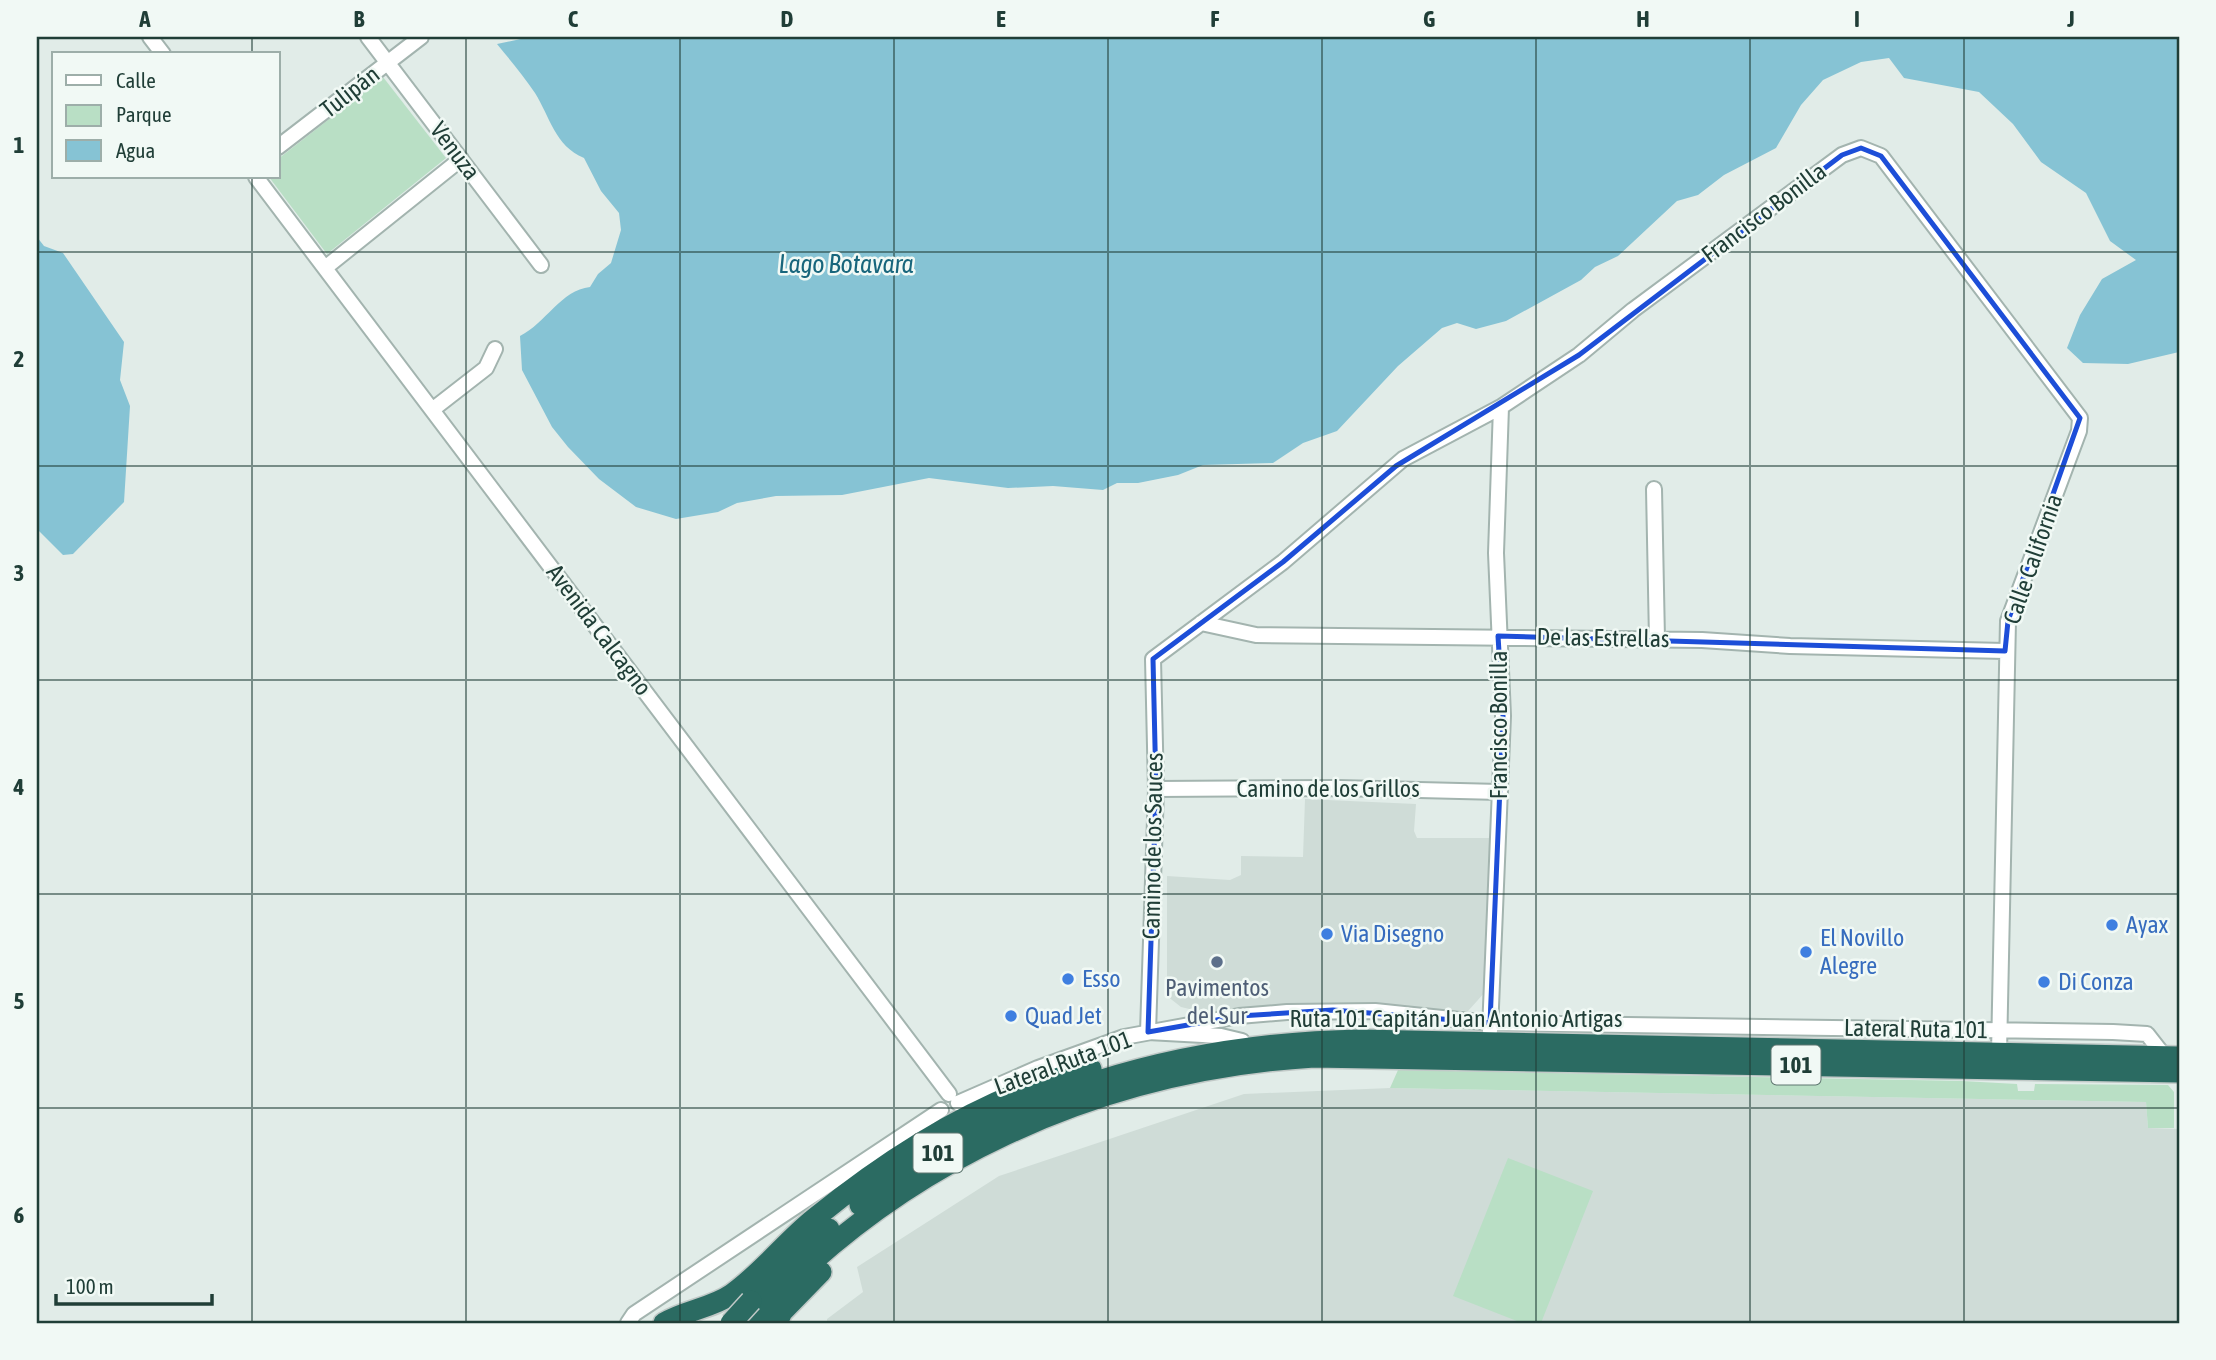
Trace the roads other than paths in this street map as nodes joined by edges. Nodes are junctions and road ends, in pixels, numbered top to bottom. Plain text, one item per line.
1 (150, 37) edge
2 (368, 37) edge
3 (421, 37) edge
4 (161, 52) edge
5 (388, 62) junction
6 (280, 145) edge
7 (1861, 148) joint
8 (461, 159) junction
9 (257, 178) edge
10 (541, 265) dead end
11 (324, 268) junction
12 (495, 349) dead end
13 (1501, 407) junction
14 (432, 410) junction
15 (1654, 489) dead end
16 (1201, 623) junction
17 (1498, 636) junction
18 (1657, 639) junction
19 (2005, 651) junction
20 (1153, 659) joint
21 (1156, 789) junction
22 (1500, 792) junction
23 (1912, 1030) junction
24 (1998, 1031) junction
25 (1148, 1032) junction
26 (1490, 1033) junction
27 (1242, 1041) junction
28 (1265, 1045) junction
29 (1927, 1052) junction
30 (1999, 1054) junction
31 (2175, 1062) edge
32 (946, 1097) junction
33 (696, 1310) junction
34 (760, 1315) edge
35 (628, 1323) edge
36 (664, 1323) edge
37 (731, 1323) edge
38 (740, 1323) edge

1 - 4 street
2 - 5 street, Venuza
3 - 5 street, Tulipán
5 - 6 street, Tulipán
5 - 8 street, Venuza
7 - 13 street, Francisco Bonilla
7 - 19 street, Calle California
8 - 10 street, Venuza
8 - 11 street
9 - 11 street, Avenida Calcagno
11 - 14 street, Avenida Calcagno
12 - 14 street
13 - 16 street, Francisco Bonilla
13 - 17 street, Francisco Bonilla
14 - 32 street, Avenida Calcagno
15 - 18 street
16 - 17 street, De las Estrellas
16 - 20 street, Francisco Bonilla
17 - 18 street, De las Estrellas
17 - 22 street, Francisco Bonilla
18 - 19 street, De las Estrellas
19 - 24 street, Calle California
20 - 21 street, Camino de los Sauces
21 - 22 street, Camino de los Grillos
21 - 25 street, Camino de los Sauces
22 - 26 street, Francisco Bonilla
23 - 24 street, Lateral Ruta 101
23 - 26 street, Lateral Ruta 101
23 - 29 street
24 - 30 street, Calle California
24 - 31 street, Lateral Ruta 101
25 - 26 street, Lateral Ruta 101
25 - 27 street
25 - 32 street, Lateral Ruta 101
26 - 28 highway, Ruta 101 Capitán Juan Antonio Artigas / 101
26 - 29 highway, Ruta 101 Capitán Juan Antonio Artigas / 101
27 - 28 highway
27 - 33 highway
28 - 34 highway, Ruta 101 Capitán Juan Antonio Artigas / 101
29 - 30 highway, Ruta 101 Capitán Juan Antonio Artigas / 101
30 - 31 highway, Ruta 101 Capitán Juan Antonio Artigas / 101
31 - 34 highway, Ruta 101 Capitán Juan Antonio Artigas / 101
32 - 35 street, Lateral Ruta 101
33 - 36 highway
33 - 38 highway
34 - 37 highway, Ruta 101 Capitán Juan Antonio Artigas / 101, bridge

